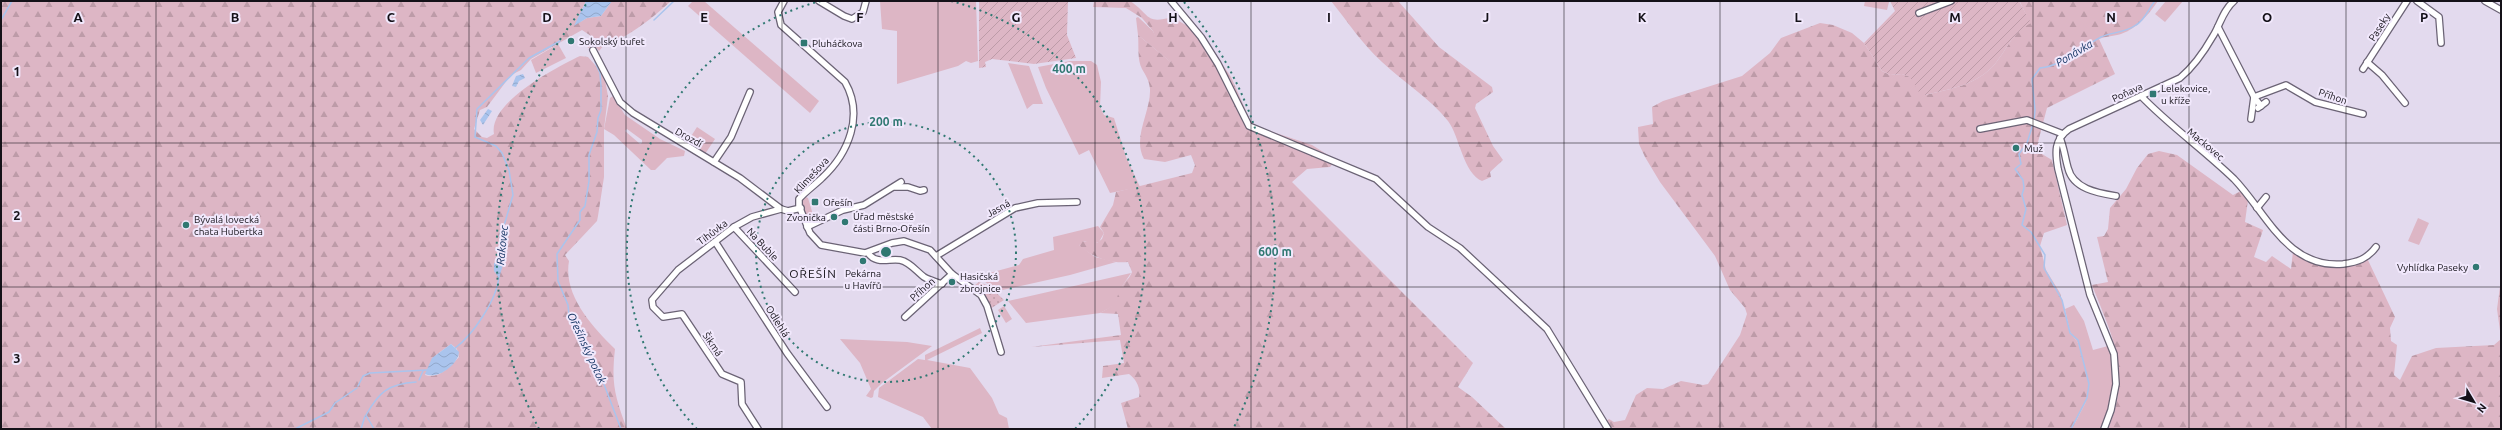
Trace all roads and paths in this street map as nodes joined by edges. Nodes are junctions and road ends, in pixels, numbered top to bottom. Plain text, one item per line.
1 (784, 1) edge
2 (819, 1) edge
3 (866, 1) edge
4 (1171, 1) edge
5 (1951, 1) edge
6 (2234, 1) edge
7 (2407, 1) edge
8 (2418, 1) edge
9 (2485, 1) edge
10 (2501, 10) edge
11 (1919, 13) dead end
12 (2218, 27) junction
13 (2441, 43) dead end
14 (593, 50) dead end
15 (2367, 62) junction
16 (2363, 69) dead end
17 (750, 92) dead end
18 (2141, 96) junction
19 (2254, 97) junction
20 (2405, 103) dead end
21 (2262, 105) dead end
22 (2363, 114) dead end
23 (2251, 119) dead end
24 (1980, 129) dead end
25 (2061, 136) junction
26 (714, 162) junction
27 (901, 182) dead end
28 (894, 187) junction
29 (924, 190) dead end
30 (2116, 196) dead end
31 (2266, 197) dead end
32 (1077, 202) dead end
33 (801, 208) junction
34 (2257, 208) junction
35 (781, 209) junction
36 (734, 227) junction
37 (807, 227) junction
38 (716, 243) junction
39 (2376, 247) dead end
40 (868, 252) junction
41 (936, 256) junction
42 (952, 274) junction
43 (942, 284) junction
44 (663, 285) joint
45 (795, 292) dead end
46 (905, 317) dead end
47 (1001, 352) dead end
48 (827, 407) dead end
49 (758, 429) edge
50 (1608, 429) edge
51 (2104, 429) edge

1 - 33 street, Klimešova
2 - 3 street
4 - 50 street
5 - 11 street
6 - 12 street, Poňava
7 - 15 street, Paseky
8 - 13 street
9 - 10 street
12 - 18 street, Poňava
12 - 19 street
14 - 26 street, Drozdí
15 - 16 street, Paseky
15 - 20 street
17 - 26 street
18 - 25 street, Poňava
18 - 34 street, Mackovec
19 - 21 street
19 - 22 street, Příhon
19 - 23 street
24 - 25 street
25 - 30 street
25 - 51 street
26 - 35 street, Drozdí
27 - 28 street
28 - 29 street
28 - 37 street
31 - 34 street
32 - 41 street, Jasná
33 - 35 street
33 - 37 street, Klimešova
34 - 39 street, Mackovec
35 - 36 street, Tihůvka
36 - 38 street, Tihůvka
36 - 45 street, Na Buble
37 - 40 street, Klimešova
38 - 44 street, Tihůvka
38 - 48 street, Odlehlá
40 - 41 street, Klimešova
40 - 43 street
41 - 42 street, Klimešova
42 - 43 street, Příhon
42 - 47 street, Klimešova
43 - 46 street, Příhon
44 - 49 street, Šikmá

